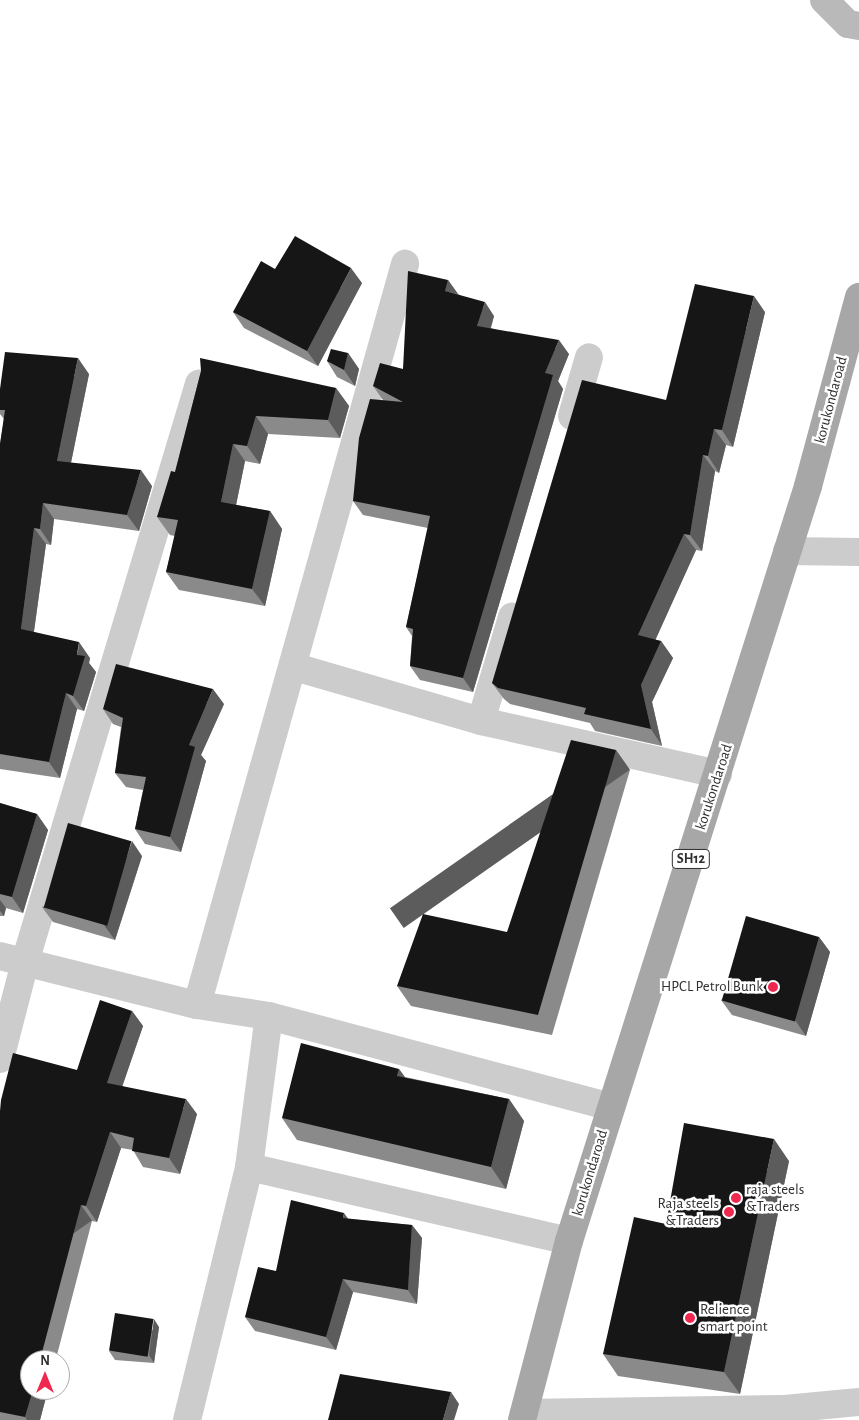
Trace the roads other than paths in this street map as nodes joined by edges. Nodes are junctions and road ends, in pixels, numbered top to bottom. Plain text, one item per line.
1 (824, 0) edge
2 (859, 26) edge
3 (405, 264) dead end
4 (859, 302) edge
5 (589, 357) dead end
6 (199, 384) edge
7 (564, 444) edge
8 (787, 551) junction
9 (859, 552) edge
10 (521, 587) edge
11 (295, 667) junction
12 (481, 721) junction
13 (718, 774) junction
14 (12, 959) edge
15 (197, 1005) junction
16 (268, 1016) junction
17 (0, 1059) edge
18 (611, 1106) junction
19 (249, 1167) junction
20 (569, 1242) junction
21 (859, 1402) edge
22 (523, 1416) edge
23 (187, 1420) edge

1 - 2 main road
3 - 11 street
4 - 8 main road, korukondaroad / SH12
5 - 7 street
6 - 14 street
8 - 9 street
8 - 13 main road, korukondaroad / SH12
10 - 12 street
11 - 12 street
11 - 15 street
12 - 13 street
13 - 18 main road, korukondaroad / SH12
14 - 15 street
14 - 17 street
15 - 16 street
16 - 18 street
16 - 19 street
18 - 20 main road, korukondaroad / SH12
19 - 20 street
19 - 23 street
20 - 22 main road, korukondaroad / SH12
21 - 22 street

